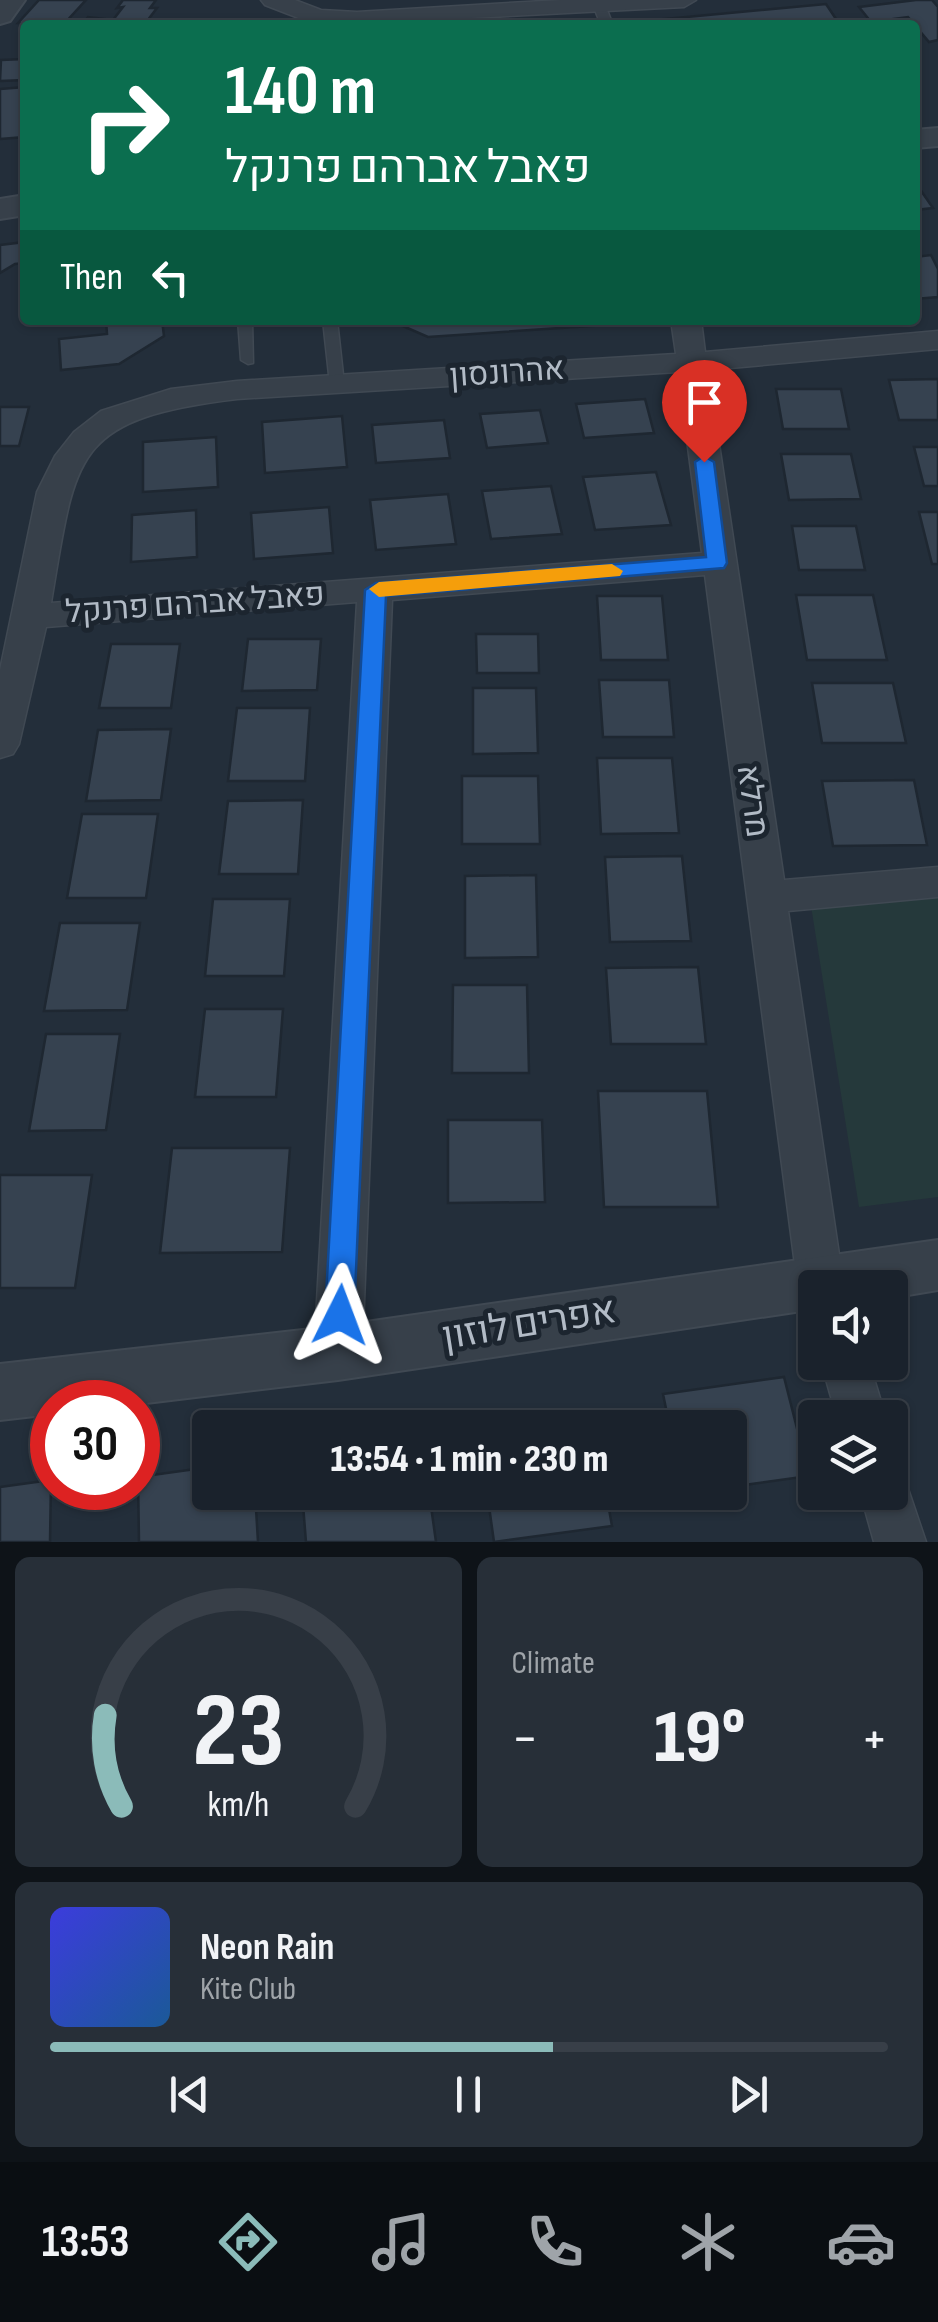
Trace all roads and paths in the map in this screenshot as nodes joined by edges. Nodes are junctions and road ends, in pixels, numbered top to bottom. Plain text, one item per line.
1 (11, 0) edge
2 (273, 0) edge
3 (669, 1) edge
4 (0, 15) edge
5 (603, 15) edge
6 (342, 20) edge
7 (428, 20) edge
8 (246, 325) edge
9 (331, 325) edge
10 (687, 325) edge
11 (938, 340) edge
12 (248, 360) dead end
13 (692, 362) junction
14 (337, 384) junction
15 (717, 563) junction
16 (376, 590) junction
17 (31, 616) junction
18 (0, 744) edge
19 (938, 882) edge
20 (766, 898) junction
21 (938, 1265) edge
22 (818, 1270) edge
23 (907, 1270) edge
24 (798, 1287) edge
25 (338, 1353) junction
26 (0, 1392) edge
27 (890, 1510) edge
28 (900, 1542) edge

1 - 4 street
2 - 6 street
3 - 5 street
5 - 7 street
8 - 12 lane
9 - 14 lane
10 - 13 street, מרלא
11 - 13 street, אהרונסון
13 - 14 street, אהרונסון
13 - 15 street, מרלא
14 - 17 street, אהרונסון
15 - 16 street, פאבל אברהם פרנקל
15 - 20 street, מרלא
16 - 17 street, פאבל אברהם פרנקל
16 - 25 street
17 - 18 street
19 - 20 street
20 - 22 street, מרלא
21 - 23 street, אפרים לוזון
24 - 25 street, אפרים לוזון
25 - 26 street, אפרים לוזון
27 - 28 street

